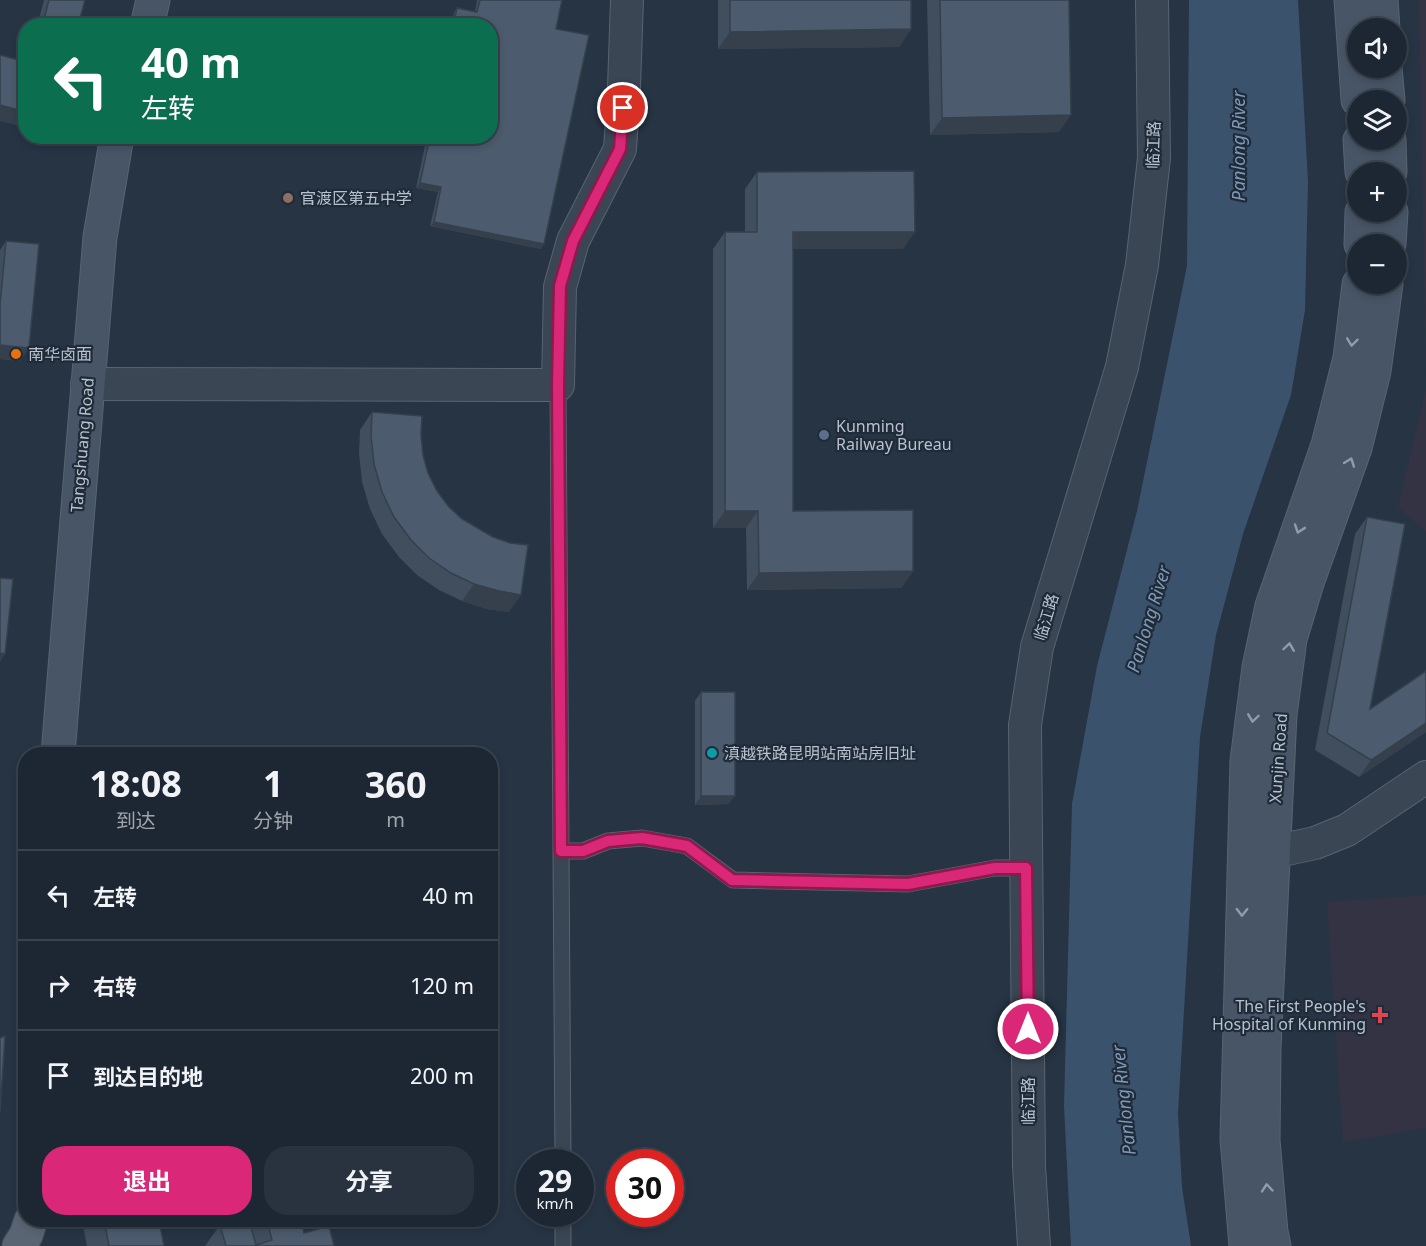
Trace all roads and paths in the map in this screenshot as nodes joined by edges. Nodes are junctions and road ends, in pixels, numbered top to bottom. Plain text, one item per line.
1 (153, 0) edge
2 (627, 0) edge
3 (1152, 0) edge
4 (1351, 0) edge
5 (1381, 0) edge
6 (149, 18) edge
7 (1382, 18) edge
8 (1357, 90) edge
9 (116, 144) edge
10 (1358, 294) edge
11 (1385, 294) edge
12 (87, 384) junction
13 (558, 385) junction
14 (59, 747) edge
15 (1426, 777) edge
16 (561, 851) junction
17 (1273, 852) junction
18 (1026, 868) junction
19 (563, 1149) edge
20 (29, 1227) edge
21 (32, 1227) edge
22 (563, 1227) edge
23 (19, 1246) edge
24 (32, 1246) edge
25 (563, 1246) edge
26 (1034, 1246) edge
27 (1246, 1246) edge
28 (1274, 1246) edge

1 - 6 main road
2 - 13 street
3 - 18 street, 临江路
4 - 8 main road
5 - 7 main road
9 - 12 main road, Tangshuang Road
10 -> 27 main road, Xunjin Road
17 -> 11 main road, Xunjin Road
12 - 13 street
12 - 14 main road, Tangshuang Road
13 - 16 lane
15 - 17 street
16 - 18 lane
16 - 19 lane
28 -> 17 main road, Xunjin Road
18 - 26 street, 临江路
20 - 23 main road
21 - 24 main road
22 - 25 lane

